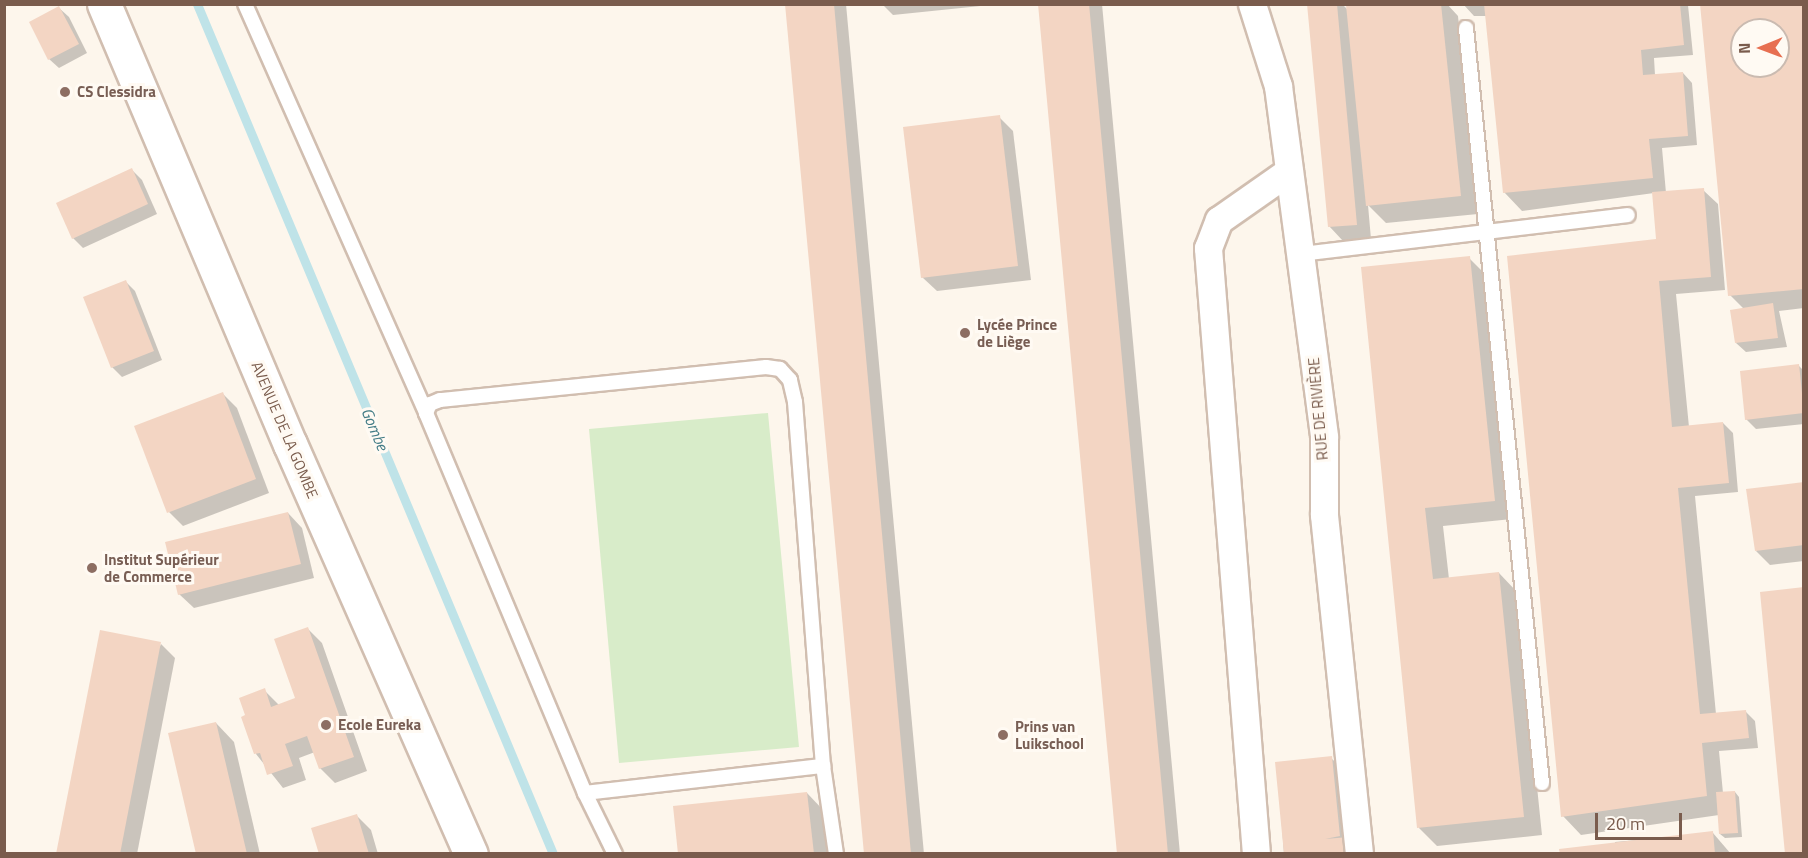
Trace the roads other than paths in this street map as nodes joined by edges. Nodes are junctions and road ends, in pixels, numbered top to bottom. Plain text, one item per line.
1 (104, 4) edge
2 (245, 4) edge
3 (1252, 4) edge
4 (1466, 28) dead end
5 (1290, 171) junction
6 (1628, 215) dead end
7 (1485, 232) junction
8 (1300, 254) junction
9 (426, 412) junction
10 (823, 766) junction
11 (1542, 783) dead end
12 (585, 793) junction
13 (471, 854) edge
14 (615, 854) edge
15 (836, 854) edge
16 (1256, 854) edge
17 (1359, 854) edge

1 - 13 street, AVENUE DE LA GOMBE
2 - 9 lane
3 - 5 street, RUE DE RIVIÈRE
4 - 7 lane
5 - 8 street, RUE DE RIVIÈRE
5 - 16 street
6 - 7 lane
7 - 8 lane
7 - 11 lane
8 - 17 street, RUE DE RIVIÈRE
9 - 10 lane
9 - 12 lane
10 - 12 lane
10 - 15 lane
12 - 14 lane

